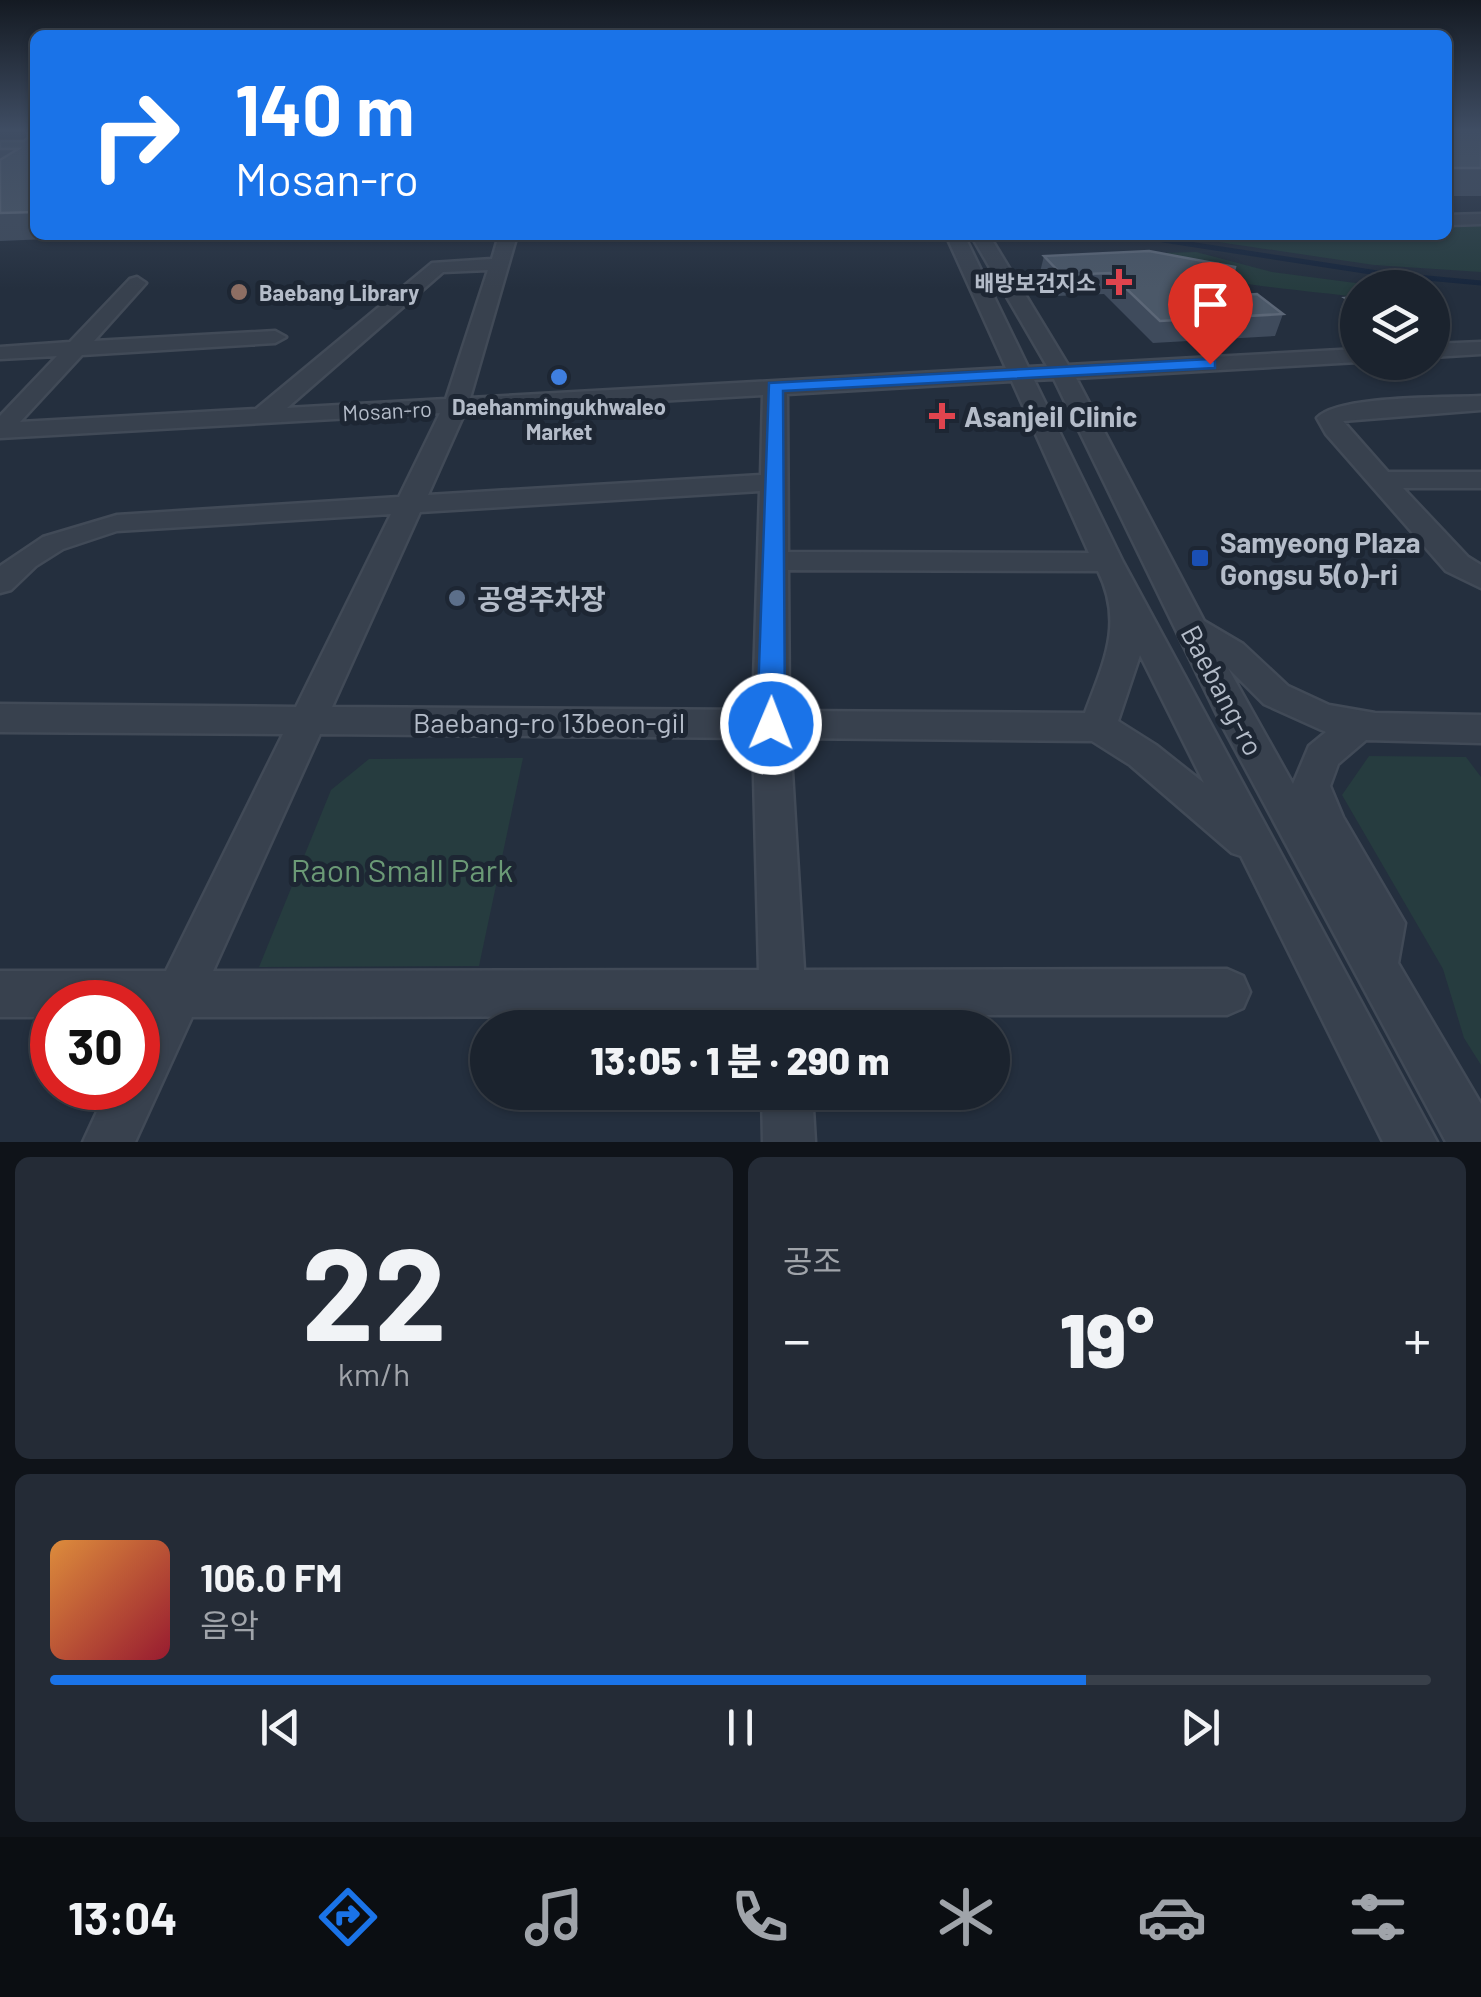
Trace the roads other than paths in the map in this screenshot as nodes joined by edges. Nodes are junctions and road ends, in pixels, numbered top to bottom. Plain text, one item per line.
1 (1481, 219) edge
2 (1452, 220) edge
3 (506, 240) edge
4 (957, 240) edge
5 (982, 240) edge
6 (499, 264) junction
7 (136, 283) dead end
8 (275, 337) dead end
9 (1481, 348) edge
10 (1450, 349) edge
11 (75, 350) junction
12 (0, 353) edge
13 (1340, 356) edge
14 (1062, 373) junction
15 (1022, 376) junction
16 (775, 386) junction
17 (1481, 403) edge
18 (456, 406) junction
19 (262, 417) junction
20 (0, 431) edge
21 (1380, 480) junction
22 (1481, 480) edge
23 (775, 482) junction
24 (410, 504) junction
25 (775, 561) junction
26 (1116, 577) junction
27 (1481, 578) edge
28 (0, 583) edge
29 (1190, 628) junction
30 (0, 718) edge
31 (308, 720) junction
32 (771, 724) junction
33 (1098, 726) junction
34 (1354, 728) junction
35 (1481, 729) edge
36 (1258, 851) junction
37 (1375, 968) junction
38 (1227, 992) dead end
39 (0, 994) edge
40 (179, 994) junction
41 (783, 1010) edge
42 (160, 1034) edge
43 (123, 1110) edge
44 (787, 1110) edge
45 (108, 1142) edge
46 (788, 1142) edge
47 (1411, 1142) edge
48 (1474, 1142) edge

1 - 2 street
3 - 6 street
4 - 15 street, Baebang-ro
5 - 14 street, Baebang-ro
6 - 18 street
6 - 19 street
7 - 11 street
8 - 11 street
9 - 10 street
11 - 12 street
11 - 20 street
13 - 14 street, Mosan-ro
14 - 15 street, Mosan-ro
14 - 29 street, Baebang-ro
15 - 16 street, Mosan-ro
15 - 26 street, Baebang-ro
16 - 18 street, Mosan-ro
16 - 23 street
17 - 21 street
18 - 19 street, Mosan-ro
18 - 24 street
19 - 20 street, Mosan-ro
21 - 22 street
21 - 27 street
23 - 24 street
23 - 25 street
24 - 28 street
24 - 31 street
25 - 26 street
25 - 32 street
26 - 33 street
26 - 36 street, Baebang-ro
29 - 34 street
29 - 37 street, Baebang-ro
30 - 31 street, Baebang-ro 13beon-gil
31 - 32 street, Baebang-ro 13beon-gil
31 - 40 street
32 - 33 street, Baebang-ro 13beon-gil
32 - 41 street
33 - 36 street
34 - 35 street
34 - 37 street
36 - 47 street, Baebang-ro
37 - 48 street, Baebang-ro
38 - 41 street
39 - 40 street
40 - 41 street
40 - 42 street
43 - 45 street
44 - 46 street

